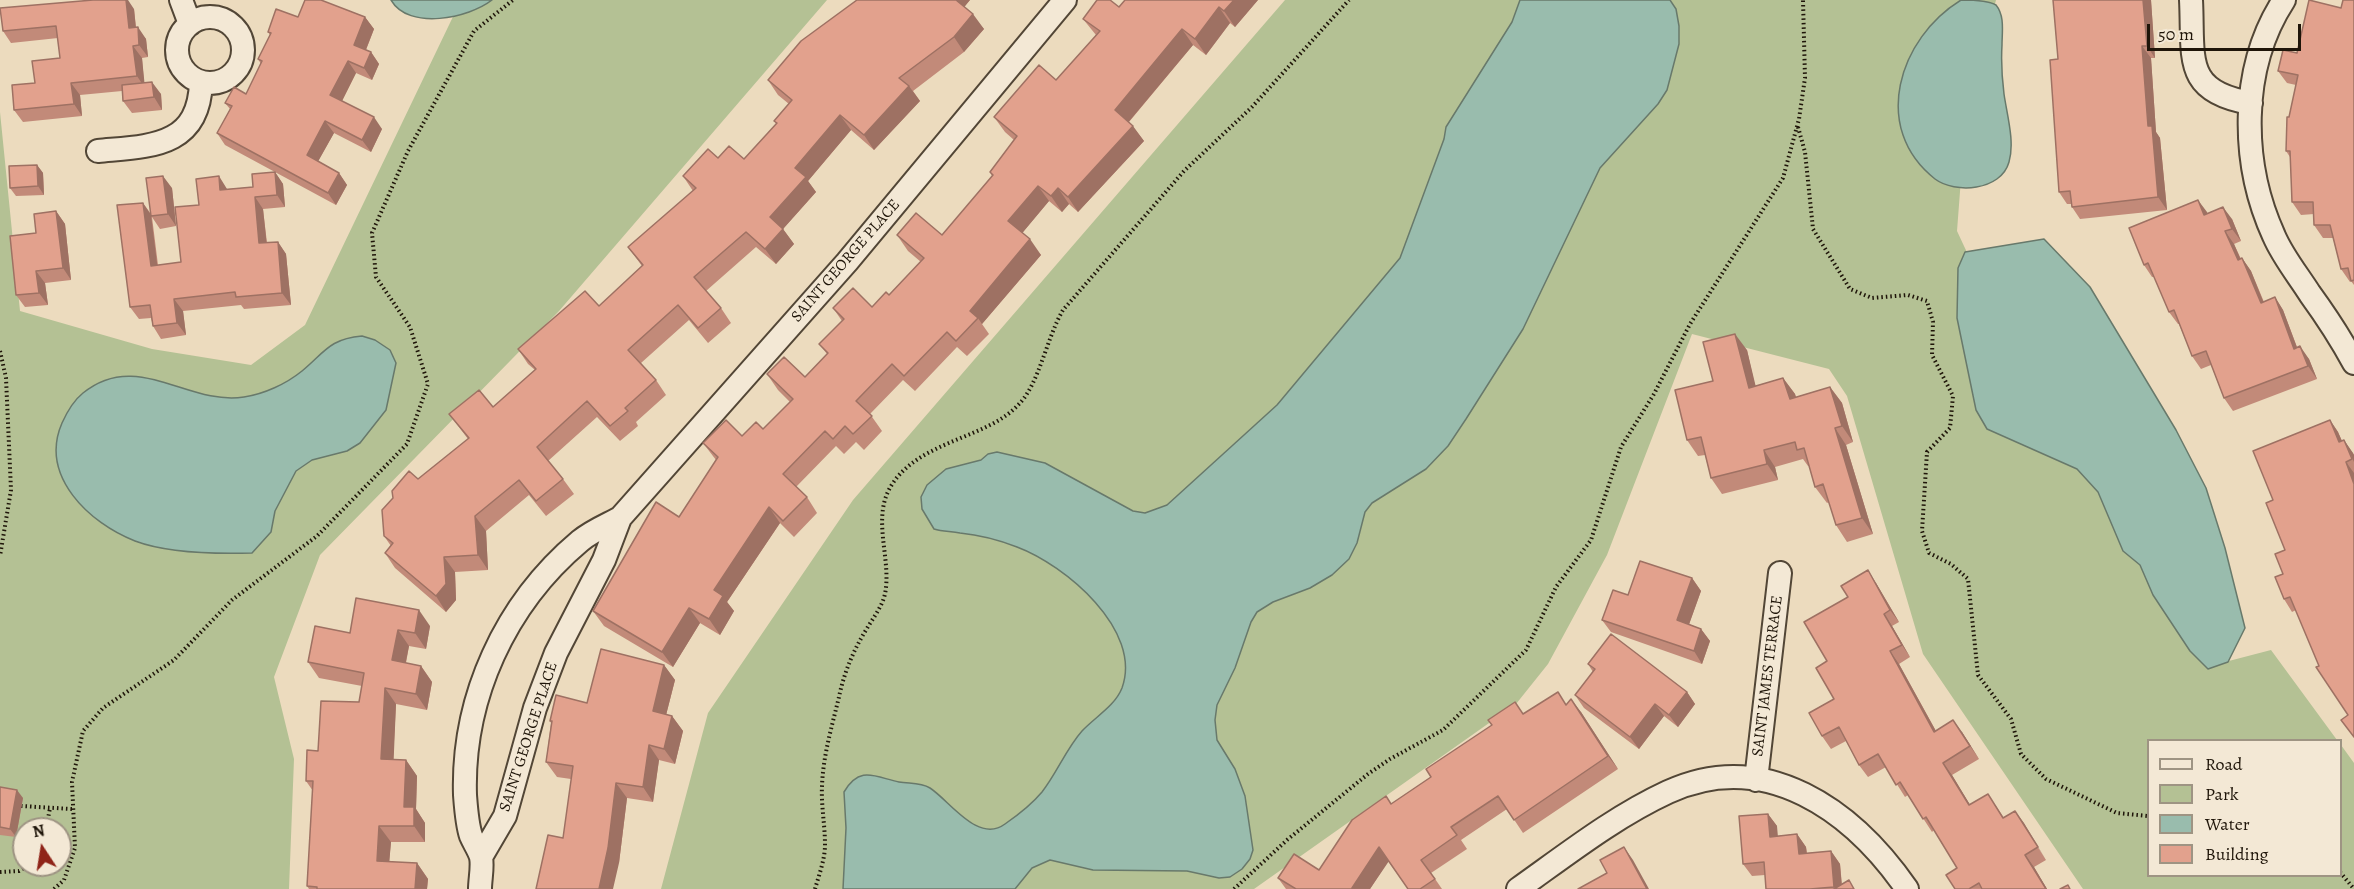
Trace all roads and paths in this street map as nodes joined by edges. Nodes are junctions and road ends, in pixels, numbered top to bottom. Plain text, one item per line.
1 (181, 0) edge
2 (513, 0) edge
3 (1065, 0) edge
4 (1349, 0) edge
5 (1803, 0) edge
6 (2191, 0) edge
7 (2284, 0) edge
8 (190, 24) junction
9 (201, 82) junction
10 (2251, 103) junction
11 (1797, 126) junction
12 (98, 151) dead end
13 (0, 351) edge
14 (2354, 363) edge
15 (620, 518) junction
16 (0, 556) edge
17 (1780, 573) dead end
18 (1756, 780) junction
19 (21, 806) dead end
20 (50, 808) junction
21 (72, 809) junction
22 (2147, 816) edge
23 (48, 817) edge
24 (481, 857) junction
25 (2342, 874) edge
26 (54, 889) edge
27 (480, 889) edge
28 (815, 889) edge
29 (1234, 889) edge
30 (1518, 889) edge
31 (1907, 889) edge
32 (2354, 889) edge

1 - 8 street
2 - 21 path
3 - 15 street, SAINT GEORGE PLACE
4 - 28 path
5 - 11 path
6 - 10 street
7 - 10 street
8 - 9 street
8 - 9 street
9 - 12 street
10 - 14 street
11 - 22 path
11 - 29 path
13 - 16 path
15 - 24 street, SAINT GEORGE PLACE
15 - 24 street, SAINT GEORGE PLACE
17 - 18 street, SAINT JAMES TERRACE
18 - 30 street
18 - 31 street
19 - 20 path
20 - 21 path
20 - 23 path
21 - 26 path
24 - 27 street, SAINT GEORGE PLACE
25 - 32 path

